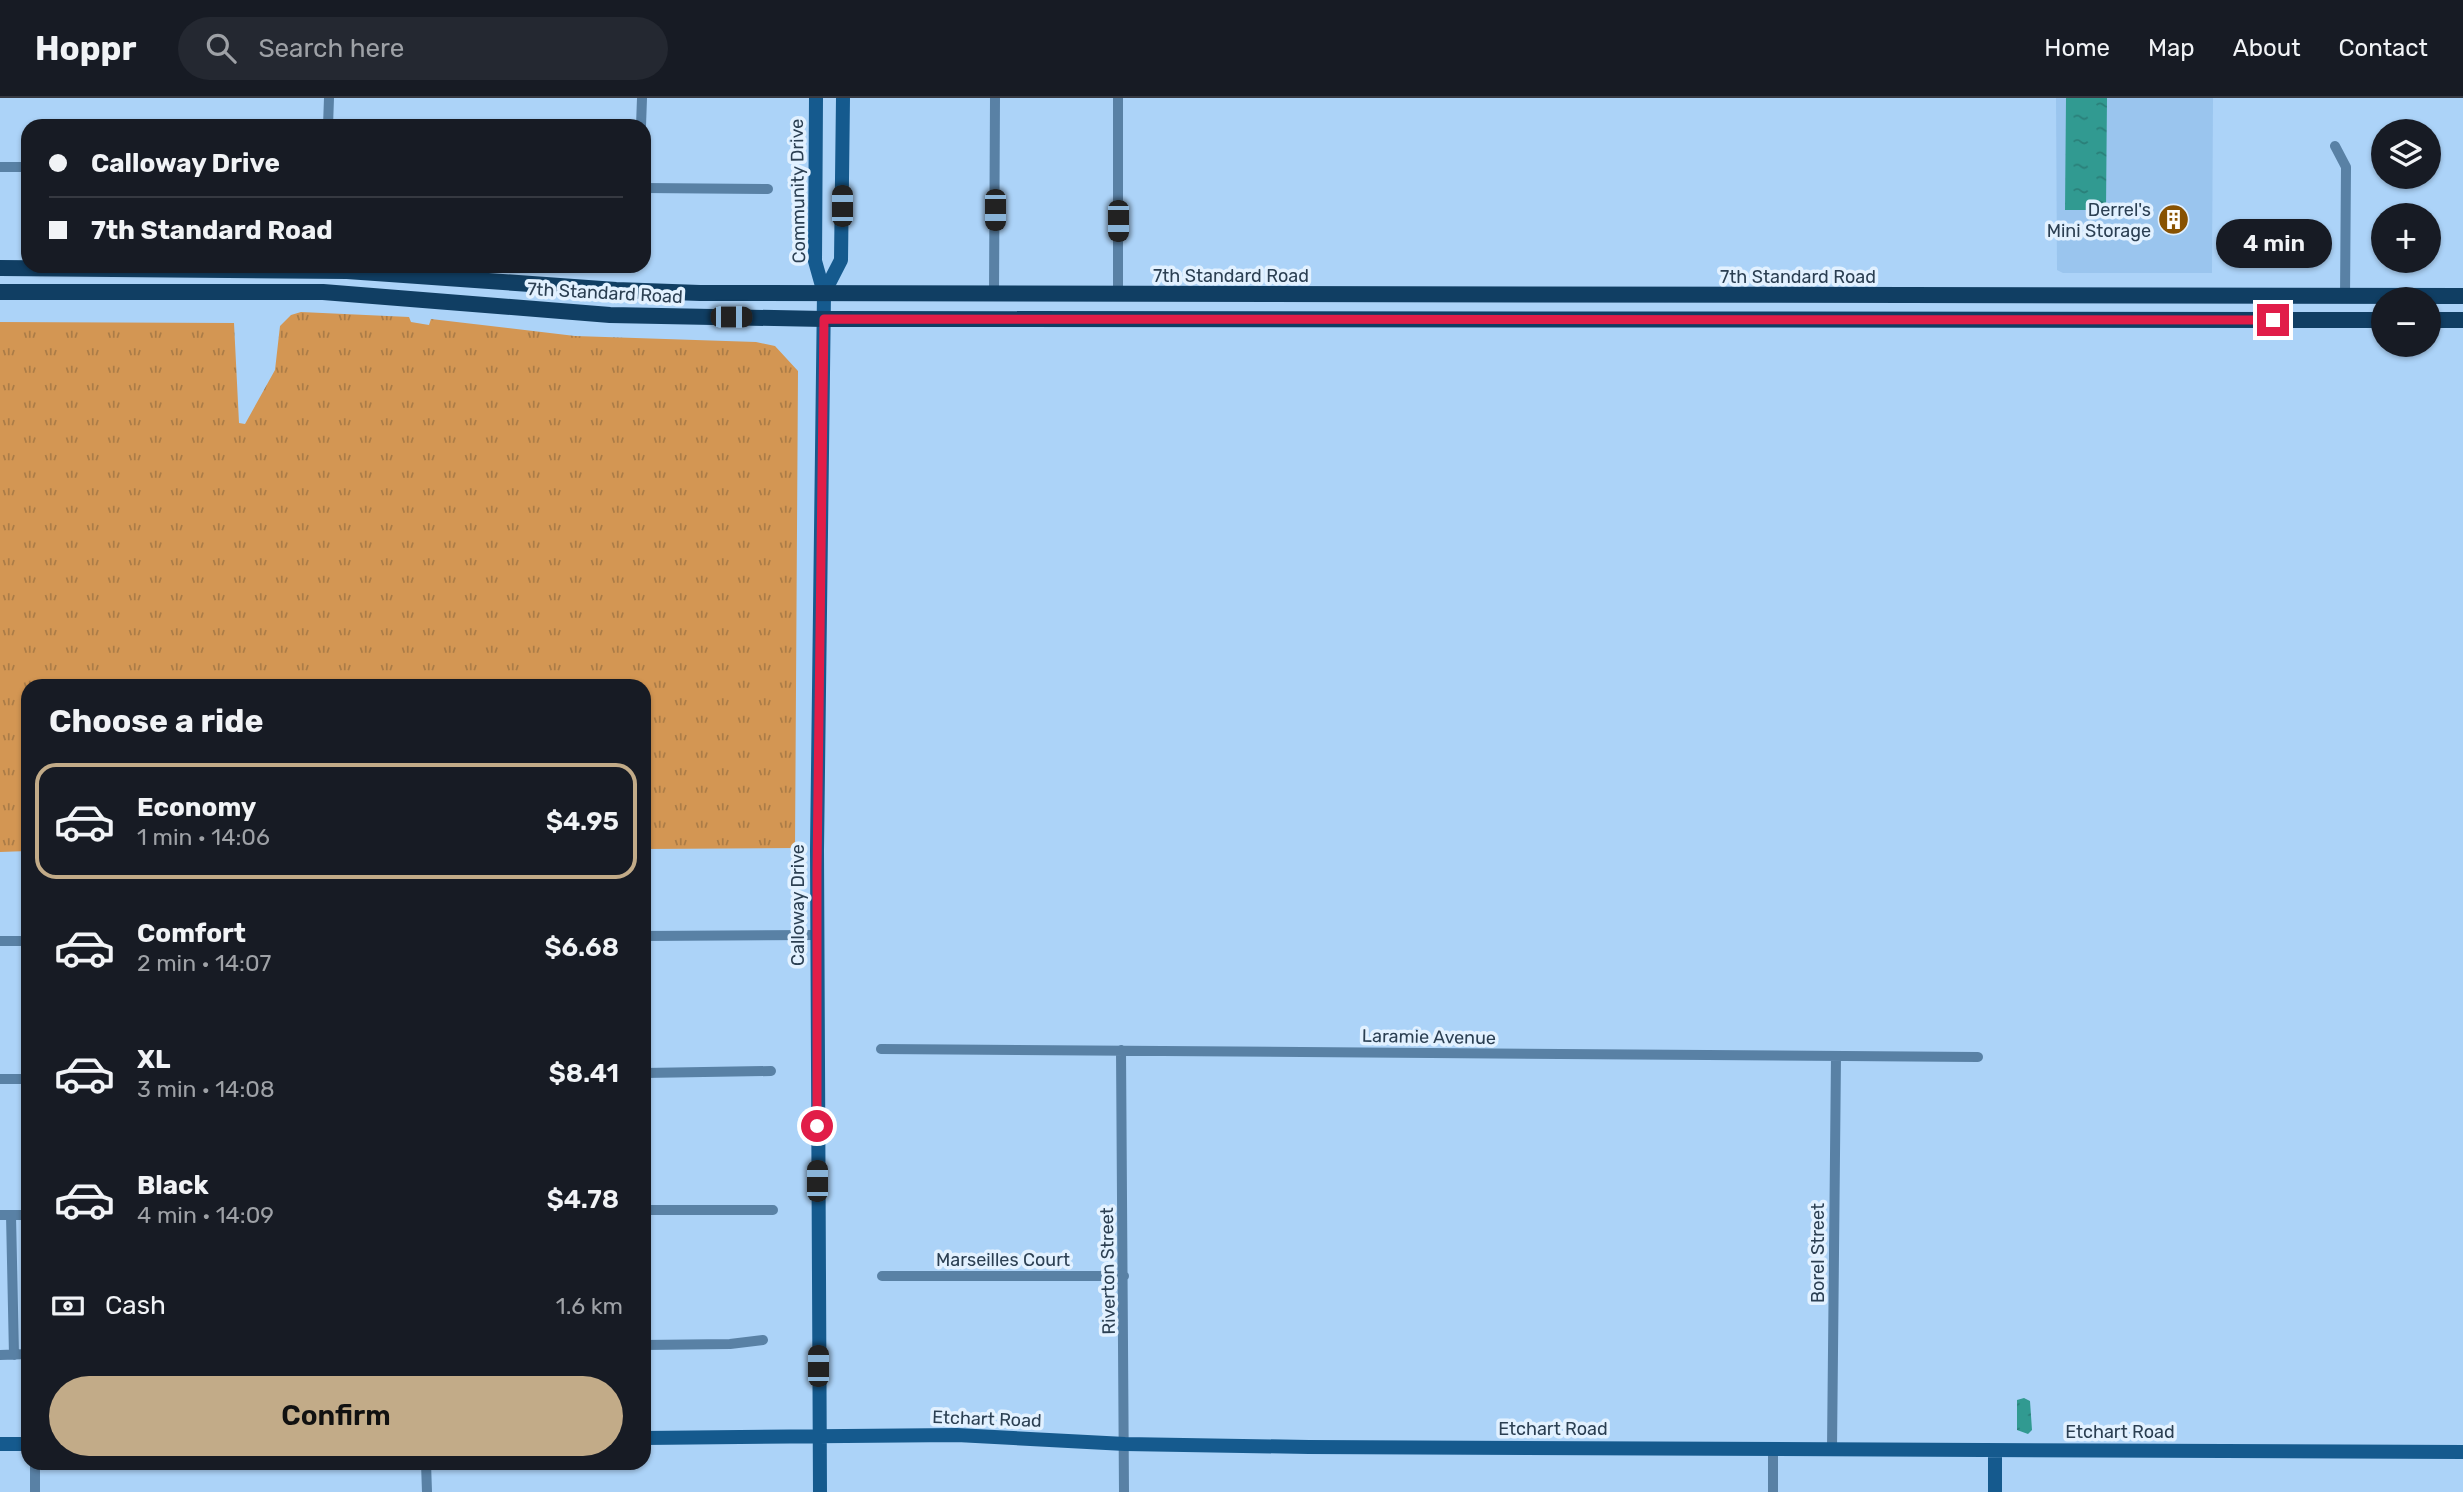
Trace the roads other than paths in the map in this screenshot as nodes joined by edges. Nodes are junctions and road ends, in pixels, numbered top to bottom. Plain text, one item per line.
1 (328, 98) edge
2 (642, 98) edge
3 (816, 98) edge
4 (843, 98) edge
5 (995, 98) edge
6 (1118, 98) edge
7 (328, 119) edge
8 (641, 119) edge
9 (2335, 146) dead end
10 (0, 167) edge
11 (21, 167) edge
12 (651, 188) edge
13 (768, 189) dead end
14 (0, 268) edge
15 (21, 268) edge
16 (375, 273) edge
17 (0, 292) edge
18 (824, 293) junction
19 (994, 293) junction
20 (1118, 295) junction
21 (2463, 296) edge
22 (2345, 298) junction
23 (824, 319) junction
24 (2371, 320) edge
25 (2441, 320) edge
26 (2463, 320) edge
27 (817, 934) junction
28 (651, 936) edge
29 (0, 941) edge
30 (21, 941) edge
31 (881, 1049) dead end
32 (1121, 1050) junction
33 (1836, 1057) junction
34 (1978, 1057) dead end
35 (771, 1071) dead end
36 (651, 1073) edge
37 (0, 1079) edge
38 (21, 1079) edge
39 (651, 1210) edge
40 (773, 1210) dead end
41 (6, 1215) edge
42 (882, 1276) dead end
43 (1124, 1276) junction
44 (763, 1340) dead end
45 (651, 1345) edge
46 (21, 1354) edge
47 (0, 1355) edge
48 (14, 1355) junction
49 (818, 1436) junction
50 (651, 1438) edge
51 (0, 1444) edge
52 (21, 1444) edge
53 (1125, 1444) junction
54 (1773, 1449) junction
55 (1832, 1449) junction
56 (1995, 1451) junction
57 (2463, 1452) edge
58 (35, 1470) edge
59 (426, 1470) edge
60 (35, 1492) edge
61 (427, 1492) edge
62 (820, 1492) edge
63 (1124, 1492) edge
64 (1773, 1492) edge
65 (1995, 1492) edge

1 - 7 street
2 - 8 street
3 - 18 street, Community Drive
4 - 18 street, Community Drive
5 - 19 street
6 - 20 street
9 - 22 street
10 - 11 street
12 - 13 street
14 - 15 main road, 7th Standard Road
16 - 18 main road, 7th Standard Road
17 - 23 main road, 7th Standard Road
18 - 19 main road, 7th Standard Road
18 - 23 street, Calloway Drive
19 - 20 main road, 7th Standard Road
20 - 22 main road, 7th Standard Road
21 - 22 main road, 7th Standard Road
23 - 24 main road, 7th Standard Road
23 - 27 street, Calloway Drive
25 - 26 main road
27 - 28 street
27 - 49 street, Calloway Drive
29 - 30 street
31 - 32 street, Laramie Avenue
32 - 33 street, Laramie Avenue
32 - 43 street, Riverton Street
33 - 34 street, Laramie Avenue
33 - 55 street, Borel Street
35 - 36 street
37 - 38 street
39 - 40 street
41 - 48 street
42 - 43 street, Marseilles Court
43 - 53 street, Riverton Street
44 - 45 street
46 - 48 street
47 - 48 street
49 - 50 street, Etchart Road
49 - 53 street, Etchart Road
49 - 62 street, Calloway Drive
51 - 52 street
53 - 54 street, Etchart Road
53 - 63 street, Riverton Street
54 - 55 street, Etchart Road
54 - 64 street
55 - 56 street, Etchart Road
56 - 57 street, Etchart Road
56 - 65 street
58 - 60 street
59 - 61 street

